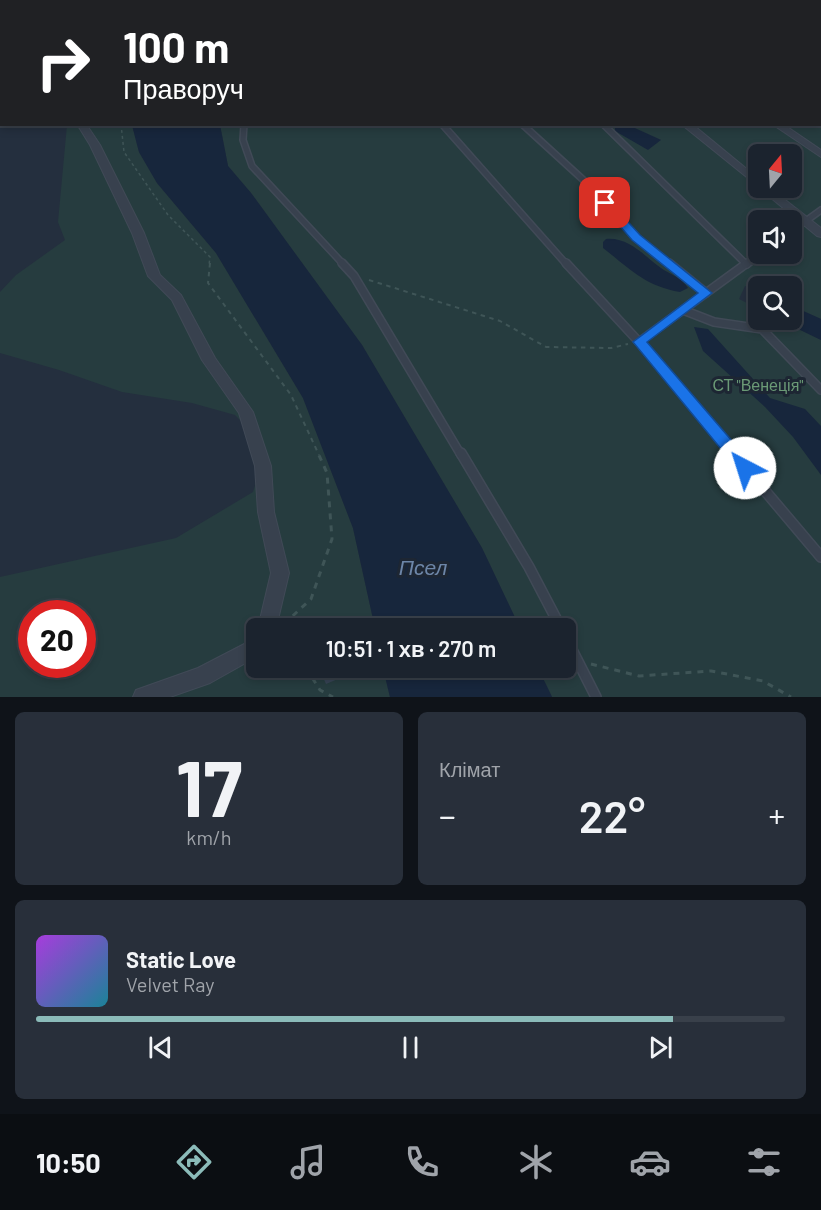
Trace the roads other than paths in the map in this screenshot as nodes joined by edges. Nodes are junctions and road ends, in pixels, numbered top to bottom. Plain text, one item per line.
1 (82, 126) edge
2 (244, 126) edge
3 (444, 126) edge
4 (524, 126) edge
5 (605, 126) edge
6 (687, 126) edge
7 (779, 126) edge
8 (821, 154) edge
9 (748, 175) edge
10 (776, 198) edge
11 (821, 210) edge
12 (805, 221) junction
13 (802, 223) edge
14 (821, 234) edge
15 (748, 264) joint
16 (706, 293) junction
17 (683, 310) junction
18 (639, 342) junction
19 (821, 390) edge
20 (821, 557) edge
21 (269, 618) edge
22 (556, 618) edge
23 (246, 652) edge
24 (576, 657) edge
25 (143, 697) edge
26 (596, 697) edge

1 - 21 street
2 - 22 lane
3 - 18 lane
4 - 16 lane
5 - 15 lane
6 - 9 street
7 - 8 street
10 - 12 street
11 - 12 lane
12 - 13 lane
12 - 14 street
15 - 16 lane
16 - 17 lane
17 - 18 lane
17 - 19 lane
18 - 20 lane
23 - 25 street
24 - 26 lane

